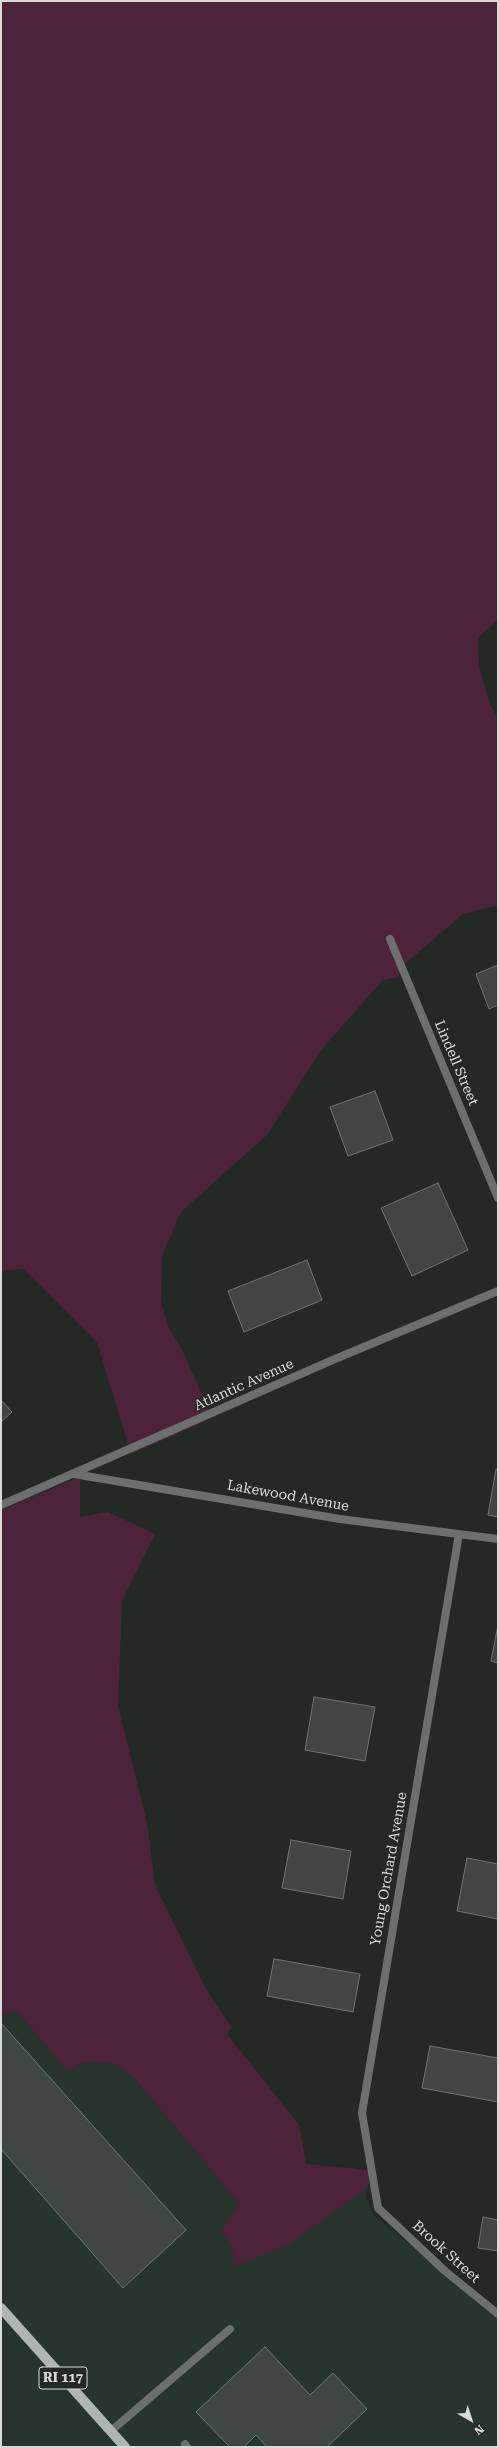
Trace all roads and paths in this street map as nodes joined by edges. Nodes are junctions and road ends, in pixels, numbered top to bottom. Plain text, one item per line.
1 (390, 939) dead end
2 (498, 1198) edge
3 (498, 1291) edge
4 (74, 1474) junction
5 (1, 1505) edge
6 (459, 1534) junction
7 (498, 1539) edge
8 (378, 2208) joint
9 (1, 2308) edge
10 (498, 2314) edge
11 (230, 2329) dead end
12 (111, 2431) junction
13 (125, 2447) edge

1 - 2 street, Lindell Street
3 - 4 street, Atlantic Avenue
4 - 5 street, Atlantic Avenue
4 - 6 street, Lakewood Avenue
6 - 7 street, Lakewood Avenue
6 - 8 street, Young Orchard Avenue
8 - 10 street, Brook Street
9 - 12 main road, RI 117
11 - 12 street
12 - 13 main road, RI 117

